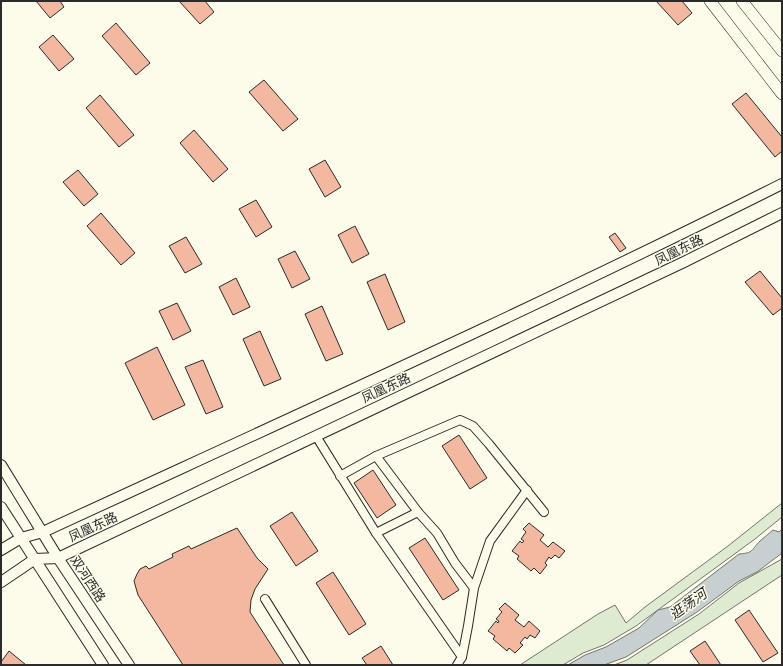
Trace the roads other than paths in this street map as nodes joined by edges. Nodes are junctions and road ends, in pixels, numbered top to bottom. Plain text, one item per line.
1 (710, 1) edge
2 (742, 1) edge
3 (782, 51) edge
4 (782, 94) edge
5 (782, 184) edge
6 (782, 213) edge
7 (316, 436) junction
8 (376, 456) junction
9 (1, 465) edge
10 (340, 476) junction
11 (527, 490) junction
12 (1, 507) edge
13 (418, 512) junction
14 (544, 512) dead end
15 (44, 532) junction
16 (376, 533) junction
17 (21, 538) junction
18 (1, 550) edge
19 (58, 558) junction
20 (35, 559) junction
21 (1, 582) edge
22 (474, 588) junction
23 (265, 599) dead end
24 (462, 657) junction
25 (102, 665) edge
26 (129, 665) edge
27 (306, 665) edge
28 (457, 665) edge

1 - 4 main road
2 - 3 main road
5 - 15 street, 凤凰东路
6 - 7 street, 凤凰东路
7 - 10 street
7 - 19 street, 凤凰东路
8 - 10 street
8 - 11 street
8 - 13 street
9 - 15 street, 双河西路
10 - 16 street
11 - 14 street
11 - 22 street
12 - 17 street
13 - 16 street
13 - 22 street
15 - 17 street, 凤凰东路
15 - 19 street, 双河西路
16 - 24 street
17 - 18 street, 凤凰东路
17 - 20 street
19 - 20 street, 凤凰东路
19 - 26 street, 双河西路
20 - 21 street
20 - 25 street
22 - 24 street
23 - 27 street
24 - 28 street

